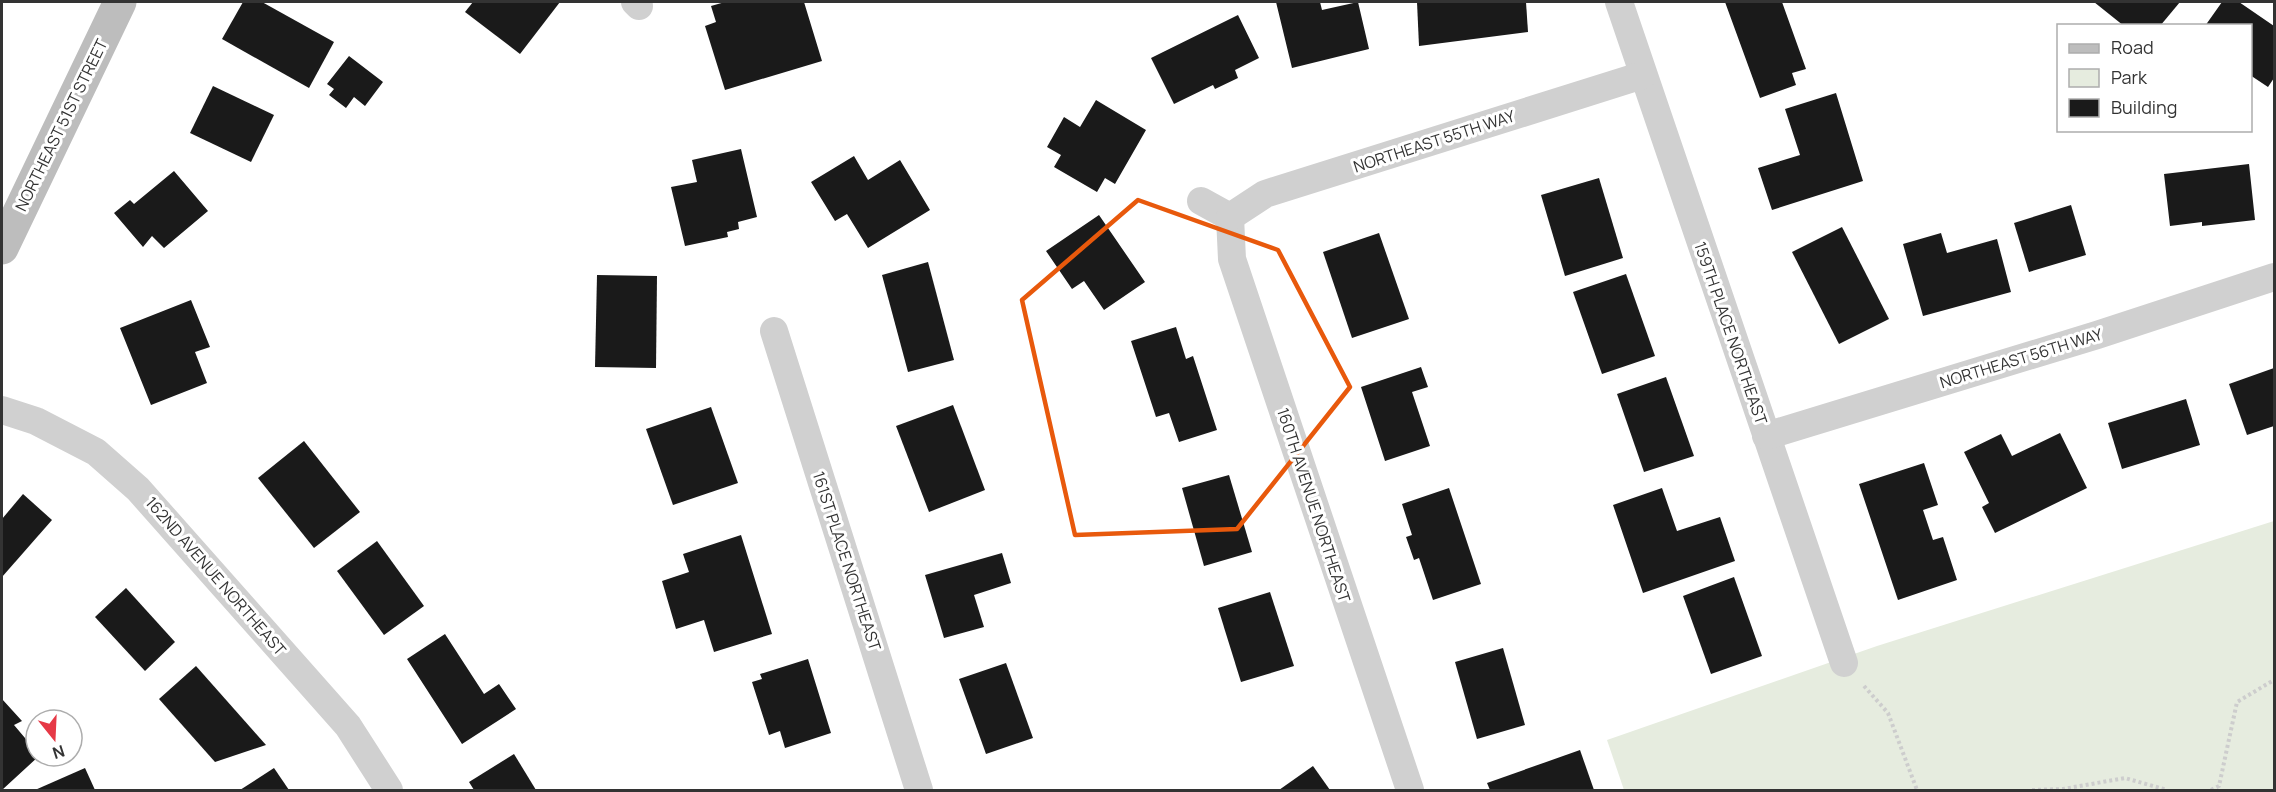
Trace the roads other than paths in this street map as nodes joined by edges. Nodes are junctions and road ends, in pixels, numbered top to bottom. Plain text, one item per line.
1 (120, 2) edge
2 (1619, 2) edge
3 (1643, 75) junction
4 (1201, 201) dead end
5 (1230, 217) junction
6 (2, 248) edge
7 (2274, 277) edge
8 (774, 331) dead end
9 (2, 410) edge
10 (1766, 436) junction
11 (1844, 663) road end
12 (389, 790) edge
13 (919, 790) edge
14 (1410, 790) edge

1 - 6 main road, NORTHEAST 51ST STREET
2 - 3 street, 159TH PLACE NORTHEAST
3 - 5 street, NORTHEAST 55TH WAY
3 - 10 street, 159TH PLACE NORTHEAST
4 - 5 street
5 - 14 street, 160TH AVENUE NORTHEAST
7 - 10 street, NORTHEAST 56TH WAY
8 - 13 street, 161ST PLACE NORTHEAST
9 - 12 street, 162ND AVENUE NORTHEAST
10 - 11 street, 159TH PLACE NORTHEAST

